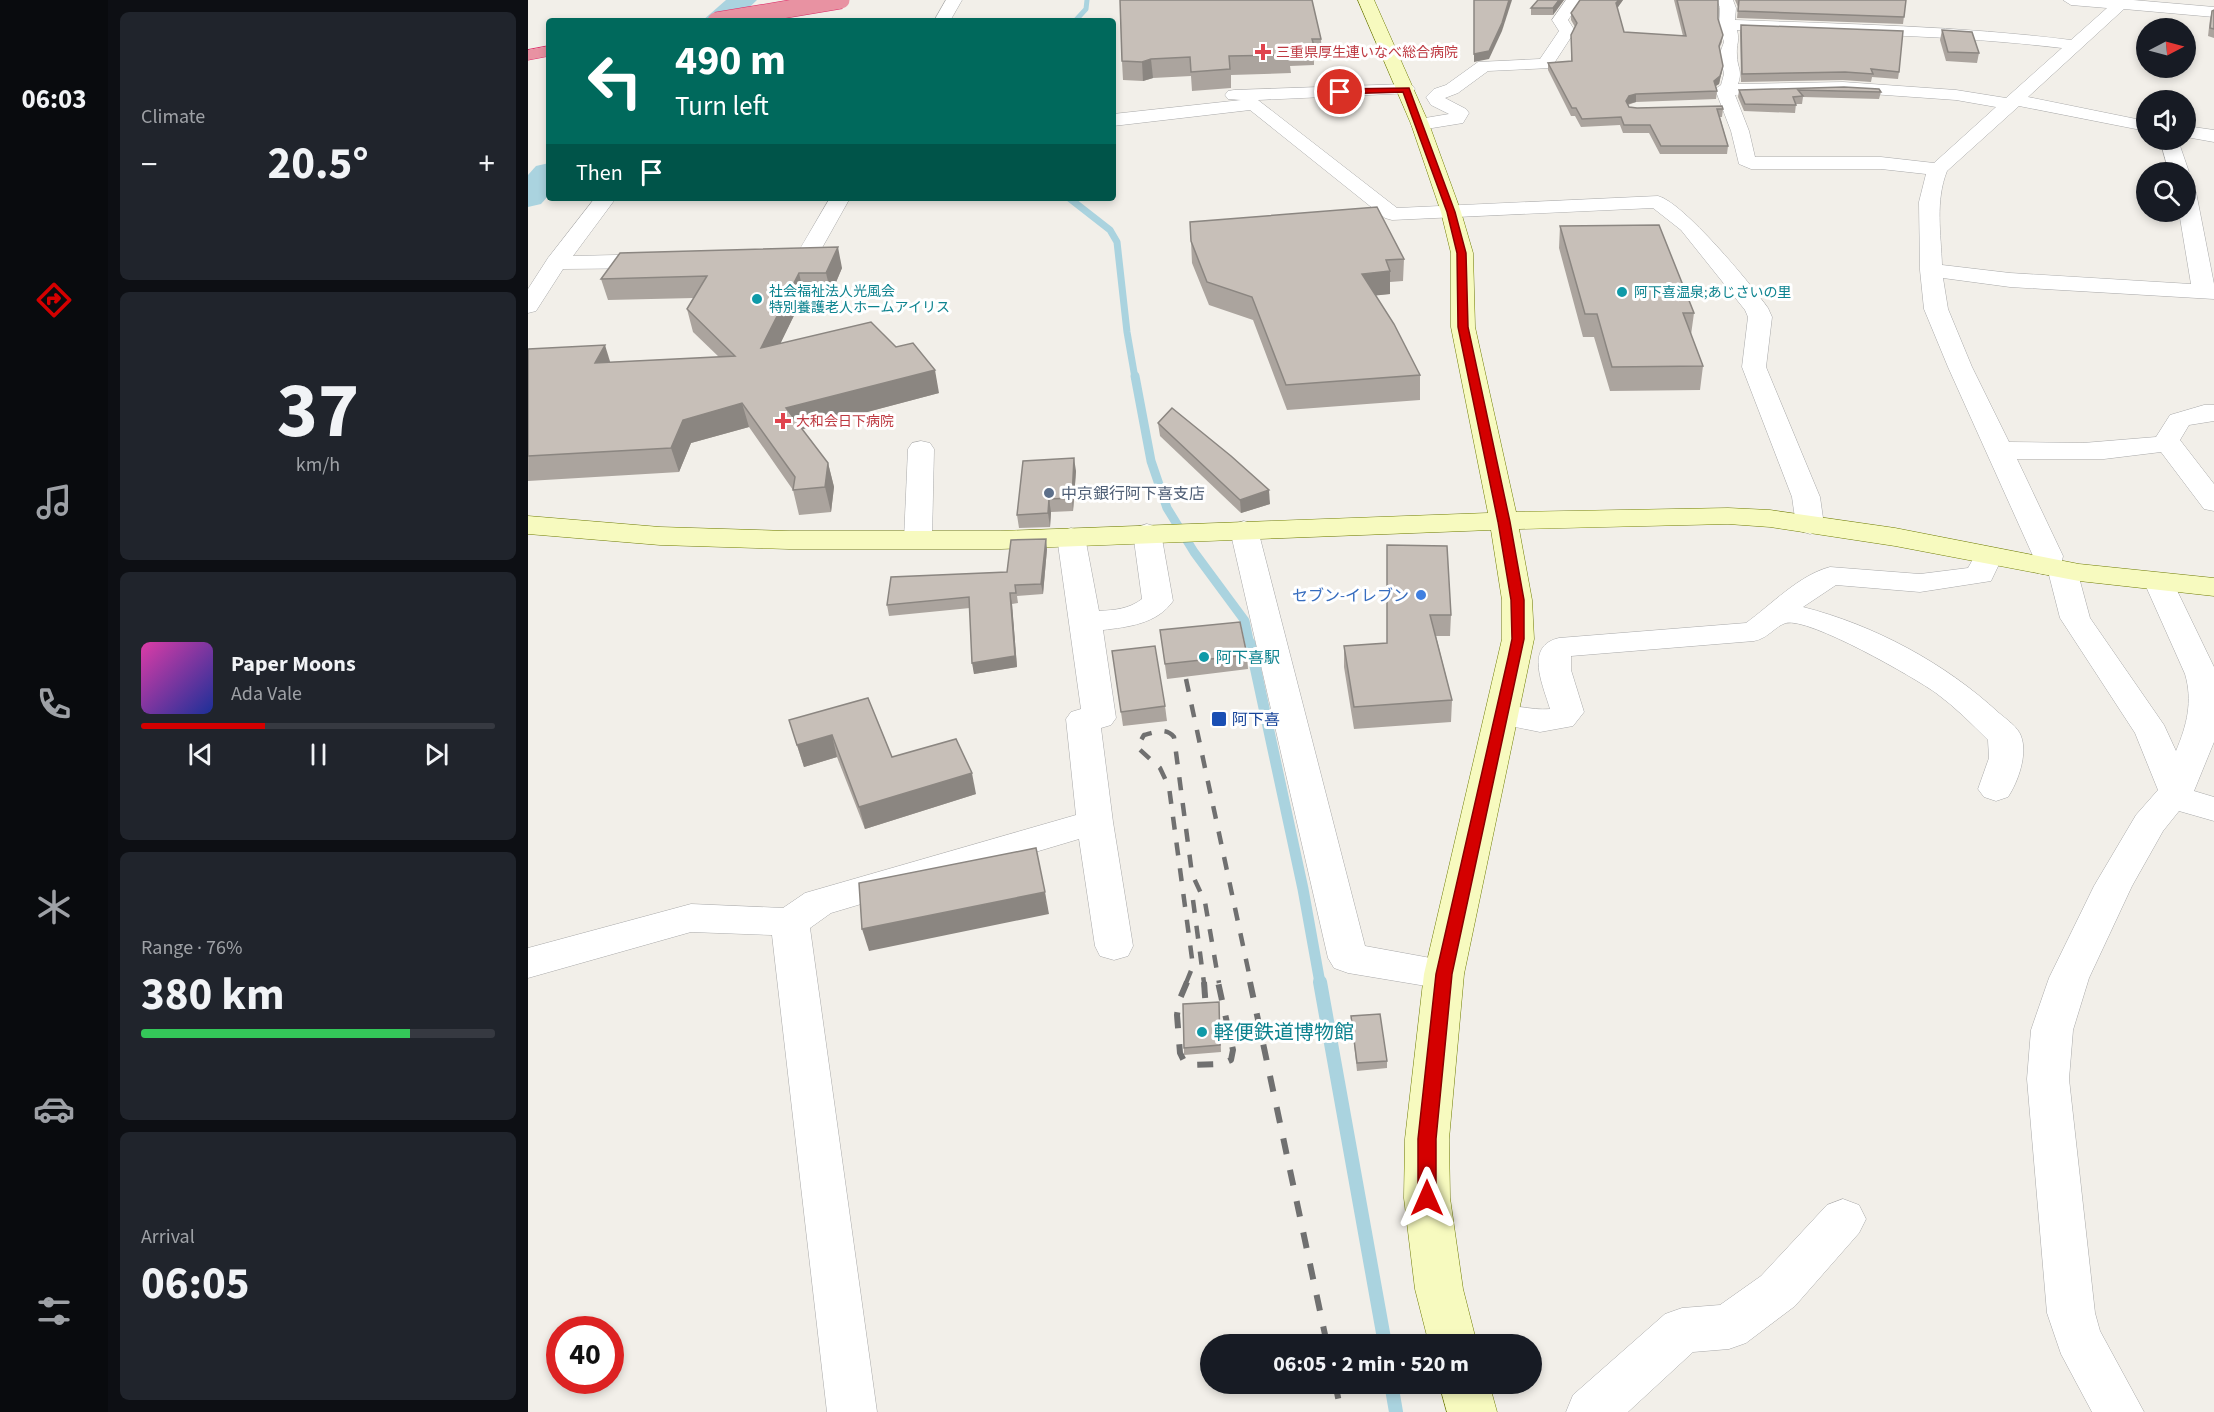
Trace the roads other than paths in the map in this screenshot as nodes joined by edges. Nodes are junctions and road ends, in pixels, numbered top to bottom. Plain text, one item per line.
1 (805, 0) edge
2 (841, 0) edge
3 (954, 0) edge
4 (1365, 0) edge
5 (1574, 0) edge
6 (1725, 0) edge
7 (2071, 0) edge
8 (2118, 6) edge
9 (2214, 12) edge
10 (734, 18) edge
11 (782, 18) edge
12 (944, 18) edge
13 (2160, 18) edge
14 (2013, 23) dead end
15 (1726, 25) junction
16 (2048, 40) junction
17 (2075, 45) junction
18 (546, 52) edge
19 (528, 55) edge
20 (1406, 89) junction
21 (1152, 98) dead end
22 (1722, 101) junction
23 (2013, 102) junction
24 (2214, 116) edge
25 (1116, 120) edge
26 (1420, 124) junction
27 (2136, 124) edge
28 (2196, 128) edge
29 (2196, 133) edge
30 (2214, 136) edge
31 (1938, 169) junction
32 (604, 201) edge
33 (838, 201) edge
34 (1451, 212) junction
35 (2193, 222) edge
36 (758, 260) edge
37 (675, 261) edge
38 (556, 263) junction
39 (1931, 270) junction
40 (2209, 291) edge
41 (528, 306) edge
42 (2214, 413) edge
43 (2167, 443) junction
44 (921, 449) dead end
45 (1999, 450) junction
46 (2214, 503) edge
47 (1504, 522) junction
48 (528, 525) edge
49 (1810, 525) junction
50 (1244, 530) junction
51 (1160, 533) junction
52 (1071, 537) junction
53 (918, 539) junction
54 (1988, 556) junction
55 (2055, 568) junction
56 (2159, 582) junction
57 (2214, 587) edge
58 (1781, 614) junction
59 (1086, 622) junction
60 (1503, 716) junction
61 (1996, 789) dead end
62 (2174, 794) junction
63 (2214, 808) edge
64 (1095, 822) junction
65 (790, 922) junction
66 (1114, 946) dead end
67 (528, 963) edge
68 (1444, 974) junction
69 (1843, 1219) dead end
70 (1450, 1334) edge
71 (1467, 1394) edge
72 (852, 1412) edge
73 (1472, 1412) edge
74 (1591, 1412) edge
75 (2119, 1412) edge

1 - 11 street
2 - 10 highway, bridge
3 - 12 street
4 - 20 street
5 - 26 street
6 - 15 street
7 - 8 street
8 - 9 street
8 - 13 street
8 - 17 street
14 - 16 street
15 - 16 street
15 - 22 street
16 - 17 street
17 - 23 street
18 - 19 highway
20 - 21 street
20 - 26 street
22 - 23 street
22 - 31 street
23 - 27 street
23 - 31 street
24 - 28 street
25 - 34 street
26 - 34 street
29 - 30 street
31 - 39 street
32 - 38 street
33 - 36 street
34 - 47 street
34 - 49 street
35 - 40 street
37 - 38 street
38 - 41 street
39 - 40 street
39 - 45 street
42 - 43 street
43 - 45 street
43 - 46 street
44 - 53 street
45 - 55 street
47 - 49 street
47 - 50 street
47 - 60 street
48 - 53 street
49 - 54 street
50 - 51 street
50 - 68 street
51 - 52 street
51 - 59 street
52 - 53 street
52 - 59 street
54 - 55 street
54 - 58 street
55 - 56 street
55 - 62 street
56 - 57 street
56 - 62 street
58 - 60 street
58 - 61 street
59 - 64 street
60 - 68 street
62 - 63 street
62 - 75 street
64 - 65 street
64 - 66 street
65 - 67 street
65 - 72 street
68 - 70 street
69 - 74 street
71 - 73 street

